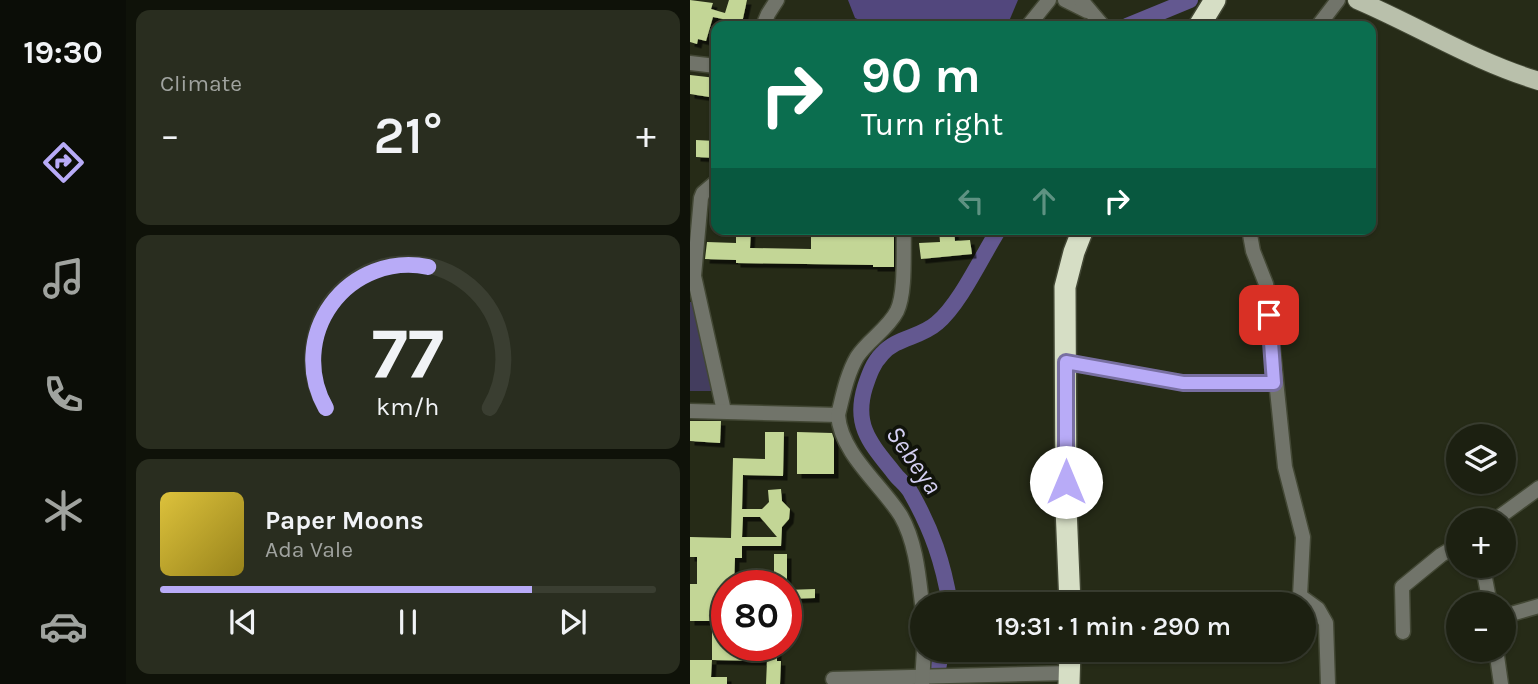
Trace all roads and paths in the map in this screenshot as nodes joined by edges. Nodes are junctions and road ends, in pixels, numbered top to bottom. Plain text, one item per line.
1 (778, 0) edge
2 (1049, 0) edge
3 (1065, 0) edge
4 (1215, 0) edge
5 (1338, 0) edge
6 (1357, 0) edge
7 (1085, 6) edge
8 (766, 21) edge
9 (1032, 21) edge
10 (1098, 21) edge
11 (1202, 21) edge
12 (1322, 21) edge
13 (690, 63) edge
14 (711, 65) edge
15 (1539, 81) edge
16 (711, 186) edge
17 (904, 235) edge
18 (1081, 235) edge
19 (1250, 235) edge
20 (1066, 362) junction
21 (1274, 383) junction
22 (690, 411) edge
23 (724, 411) junction
24 (839, 415) junction
25 (1539, 488) edge
26 (1512, 508) edge
27 (1446, 552) edge
28 (920, 592) edge
29 (1070, 592) edge
30 (1296, 592) edge
31 (1539, 606) edge
32 (1316, 608) edge
33 (1516, 613) edge
34 (1403, 632) dead end
35 (1498, 662) edge
36 (930, 678) edge
37 (1069, 678) edge
38 (833, 679) dead end
39 (1328, 684) edge
40 (1501, 684) edge

1 - 8 street
2 - 9 street
3 - 7 street
4 - 11 highway
5 - 12 street
6 - 15 main road
7 - 10 street
13 - 14 street
16 - 23 street
17 - 24 street
18 - 20 highway
19 - 21 street
20 - 21 street
20 - 29 highway
21 - 30 street
22 - 23 street
23 - 24 street
24 - 28 street
25 - 26 street
27 - 34 street
31 - 33 street
32 - 39 street
35 - 40 street
36 - 37 street
36 - 38 street

